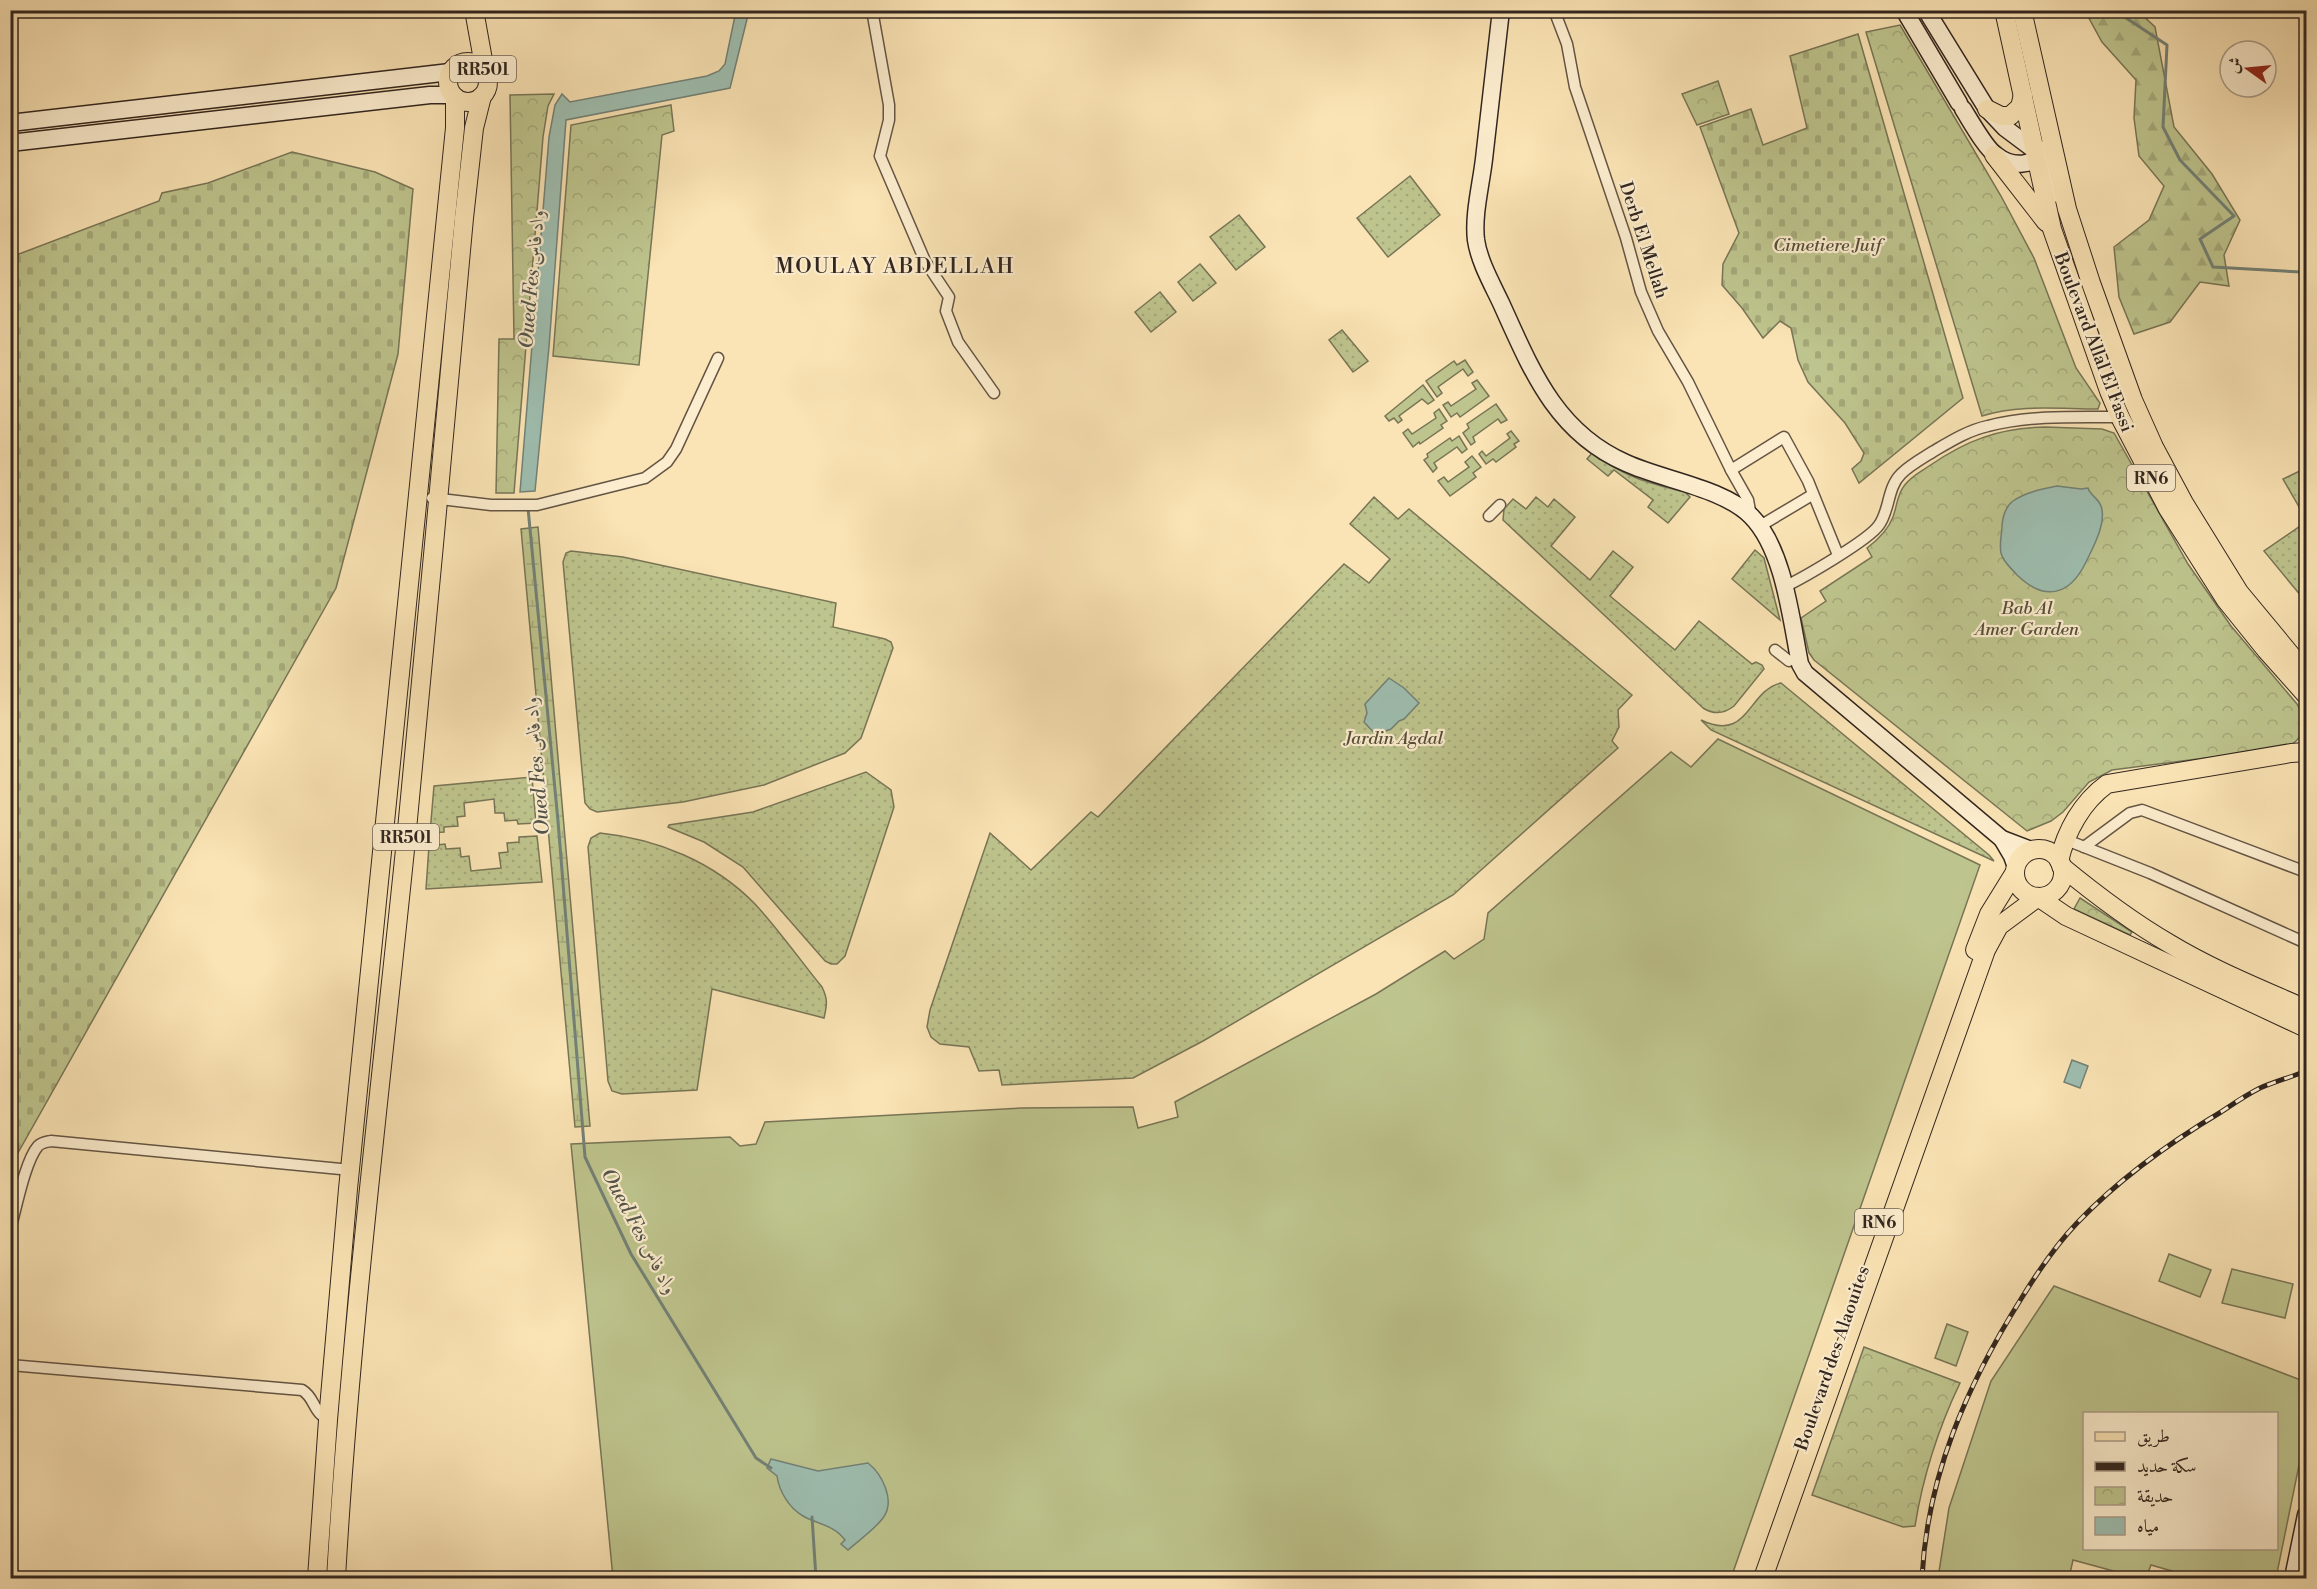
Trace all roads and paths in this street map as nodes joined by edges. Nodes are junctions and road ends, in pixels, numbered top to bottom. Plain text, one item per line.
1 (872, 10) edge
2 (1501, 10) edge
3 (1554, 10) edge
4 (1904, 10) edge
5 (1926, 10) edge
6 (2004, 10) edge
7 (2022, 10) edge
8 (474, 15) edge
9 (455, 68) junction
10 (485, 71) junction
11 (2023, 95) junction
12 (454, 96) junction
13 (482, 96) junction
14 (1987, 109) junction
15 (10, 123) edge
16 (2051, 135) junction
17 (10, 143) edge
18 (2033, 151) junction
19 (1994, 155) junction
20 (2067, 209) junction
21 (2052, 229) junction
22 (718, 358) dead end
23 (994, 393) dead end
24 (2121, 417) junction
25 (1731, 470) junction
26 (1812, 495) junction
27 (417, 497) junction
28 (437, 498) junction
29 (1500, 505) dead end
30 (1489, 516) dead end
31 (1755, 521) junction
32 (1838, 555) junction
33 (1784, 586) junction
34 (1775, 650) dead end
35 (1789, 662) dead end
36 (2307, 673) edge
37 (2307, 695) edge
38 (2303, 747) edge
39 (2002, 839) junction
40 (2064, 839) junction
41 (2084, 847) junction
42 (2035, 849) junction
43 (383, 859) junction
44 (403, 862) junction
45 (2060, 863) junction
46 (2015, 869) junction
47 (2307, 872) edge
48 (2038, 897) junction
49 (2307, 943) edge
50 (2307, 1010) edge
51 (2307, 1028) edge
52 (373, 1141) junction
53 (354, 1143) junction
54 (351, 1170) junction
55 (348, 1189) junction
56 (368, 1190) junction
57 (10, 1230) edge
58 (10, 1365) edge
59 (337, 1421) junction
60 (2307, 1515) edge
61 (317, 1578) edge
62 (336, 1578) edge
63 (1754, 1578) edge
64 (1763, 1578) edge
65 (2294, 1578) edge

1 - 23 street
2 - 31 main road
3 - 25 street, Derb El Mellah
4 - 19 main road
5 - 14 main road
6 - 11 main road, Boulevard Allal El Fassi / RN6
7 - 16 main road, Boulevard Allal El Fassi / RN6
8 - 9 main road
8 - 10 main road
9 - 10 main road, RR501
9 - 12 main road, RR501
9 - 15 main road, RR501
10 - 13 main road, RR501
11 - 14 main road
11 - 18 main road, Boulevard Allal El Fassi / RN6
12 - 13 main road, RR501
12 - 17 main road, RR501
12 - 27 main road, RR501
13 - 28 main road, RR501
14 - 18 main road
16 - 18 main road
16 - 20 main road, Boulevard Allal El Fassi / RN6
18 - 19 main road
18 - 20 main road
18 - 21 main road, Boulevard Allal El Fassi / RN6
19 - 21 main road
20 - 36 main road, Boulevard Allal El Fassi / RN6
21 - 24 main road, Boulevard Allal El Fassi / RN6
22 - 28 street
24 - 32 street
24 - 37 main road, Boulevard Allal El Fassi / RN6
25 - 26 street
25 - 31 street, Derb El Mellah
26 - 31 street
26 - 32 street
27 - 28 street
27 - 43 main road, RR501
28 - 44 main road, RR501
29 - 30 street
31 - 33 main road
32 - 33 street
33 - 39 main road
34 - 35 street
38 - 40 main road, RN6
39 - 42 main road
39 - 46 main road
40 - 41 street
40 - 42 main road, RN6
40 - 45 main road, RN6
41 - 47 street
41 - 49 street
42 - 45 main road
42 - 46 main road, RN6
43 - 44 street
43 - 53 main road, RR501
44 - 52 main road, RR501
45 - 48 main road, RN6
45 - 50 main road
46 - 48 main road
46 - 63 main road, Boulevard des Alaouites / RN6
48 - 51 main road
48 - 64 main road, Boulevard des Alaouites / RN6
52 - 53 main road
52 - 56 main road, RR501
53 - 54 main road, RR501
54 - 55 main road, RR501
54 - 57 street
55 - 56 street
55 - 59 main road, RR501
56 - 59 main road, RR501
58 - 59 street
59 - 61 main road, RR501
59 - 62 main road, RR501
60 - 65 main road

